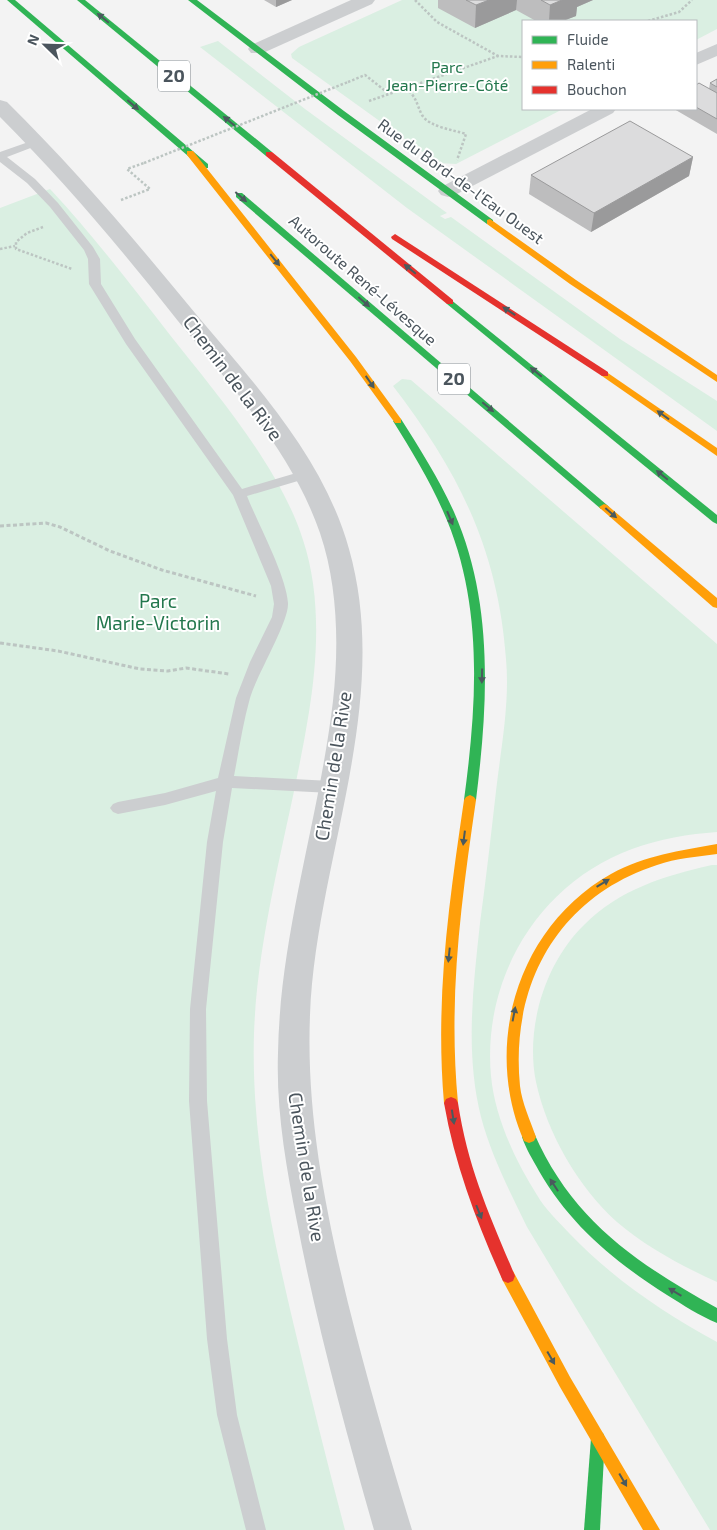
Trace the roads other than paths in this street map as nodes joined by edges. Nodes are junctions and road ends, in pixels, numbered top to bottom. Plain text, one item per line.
1 (11, 0) edge
2 (81, 0) edge
3 (192, 0) edge
4 (366, 0) edge
5 (257, 49) junction
6 (717, 49) edge
7 (697, 59) edge
8 (0, 106) edge
9 (604, 110) edge
10 (37, 142) junction
11 (266, 152) junction
12 (190, 154) junction
13 (0, 156) edge
14 (448, 191) junction
15 (366, 217) dead end
16 (382, 228) dead end
17 (717, 379) edge
18 (717, 453) edge
19 (303, 475) junction
20 (240, 494) junction
21 (717, 520) edge
22 (717, 604) edge
23 (225, 782) junction
24 (331, 787) junction
25 (118, 808) dead end
26 (717, 848) edge
27 (717, 1316) edge
28 (598, 1438) junction
29 (256, 1530) edge
30 (393, 1530) edge
31 (592, 1530) edge
32 (652, 1530) edge

1 -> 12 main road, Autoroute René-Lévesque / 20
11 -> 2 main road, Autoroute René-Lévesque / 20
3 - 5 main road, Rue du Bord-de-l'Eau Ouest
4 - 5 street
5 - 14 main road, Rue du Bord-de-l'Eau Ouest
6 - 7 street
8 - 10 street, Chemin de la Rive
9 - 14 street
10 - 13 lane
10 - 19 street, Chemin de la Rive
11 - 15 main road
21 -> 11 main road, Autoroute René-Lévesque / 20
12 -> 22 main road, Autoroute René-Lévesque / 20
12 -> 28 main road
13 - 20 lane
14 - 17 main road, Rue du Bord-de-l'Eau Ouest
18 -> 16 main road
19 - 20 lane
19 - 24 street, Chemin de la Rive
20 - 23 lane
23 - 24 lane
23 - 25 lane
23 - 29 lane
24 - 30 street, Chemin de la Rive
27 -> 26 main road
28 - 31 main road
28 -> 32 main road

